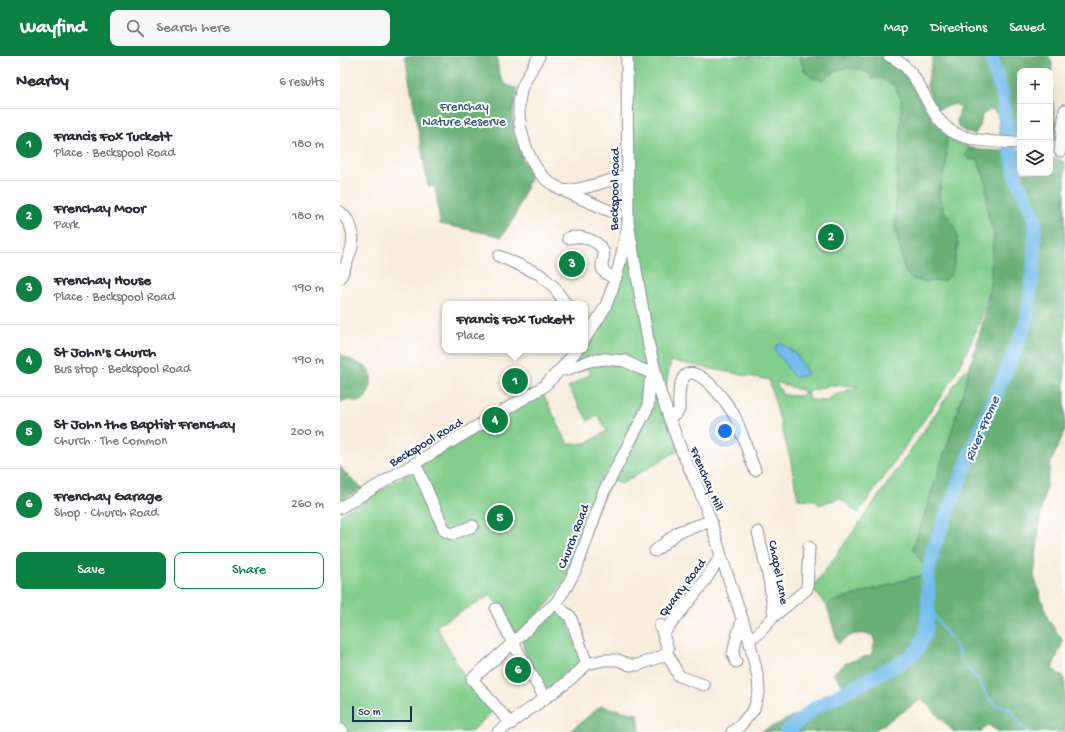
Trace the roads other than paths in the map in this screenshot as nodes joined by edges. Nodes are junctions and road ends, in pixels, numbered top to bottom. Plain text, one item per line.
1 (539, 56) edge
2 (627, 56) edge
3 (889, 56) edge
4 (1065, 110) edge
5 (1017, 143) edge
6 (1058, 150) edge
7 (628, 174) junction
8 (563, 190) junction
9 (340, 212) edge
10 (617, 214) dead end
11 (628, 223) junction
12 (568, 238) dead end
13 (499, 256) dead end
14 (340, 278) edge
15 (616, 278) junction
16 (564, 301) edge
17 (588, 327) edge
18 (574, 353) edge
19 (561, 369) junction
20 (656, 375) junction
21 (669, 418) junction
22 (415, 463) junction
23 (755, 470) dead end
24 (340, 508) edge
25 (710, 521) junction
26 (474, 526) dead end
27 (758, 532) dead end
28 (809, 547) dead end
29 (655, 550) dead end
30 (721, 556) junction
31 (556, 603) junction
32 (496, 609) dead end
33 (774, 616) junction
34 (742, 620) junction
35 (749, 639) junction
36 (513, 643) junction
37 (667, 653) junction
38 (736, 662) dead end
39 (587, 664) junction
40 (704, 685) dead end
41 (545, 698) junction
42 (511, 724) junction
43 (340, 729) edge
44 (344, 732) edge
45 (498, 732) edge
46 (732, 732) edge

1 - 8 street
2 - 7 street, Beckspool Road
3 - 5 street
4 - 6 street
7 - 8 street
7 - 11 street, Beckspool Road
8 - 10 street
9 - 14 street
11 - 15 street, Beckspool Road
11 - 20 street, Frenchay Hill
12 - 15 street
13 - 16 street
15 - 17 street, Beckspool Road
18 - 19 street, Beckspool Road
19 - 20 street
19 - 22 street, Beckspool Road
20 - 21 street, Frenchay Hill
20 - 31 street, Church Road
21 - 23 street
21 - 25 street, Frenchay Hill
22 - 24 street, Beckspool Road
22 - 26 street
25 - 29 street
25 - 30 street, Frenchay Hill
27 - 33 street, Chapel Lane
28 - 33 street, Chapel Lane
30 - 34 street, Frenchay Hill
30 - 37 street, Quarry Road
31 - 36 street, Church Road
31 - 39 street
32 - 36 street
33 - 35 street, Chapel Lane
34 - 35 street, Frenchay Hill
34 - 38 street
35 - 46 street, Frenchay Hill
36 - 41 street
36 - 42 street, Church Road
37 - 39 street
37 - 40 street, Quarry Road
39 - 41 street
41 - 42 street
42 - 45 street
43 - 44 street

